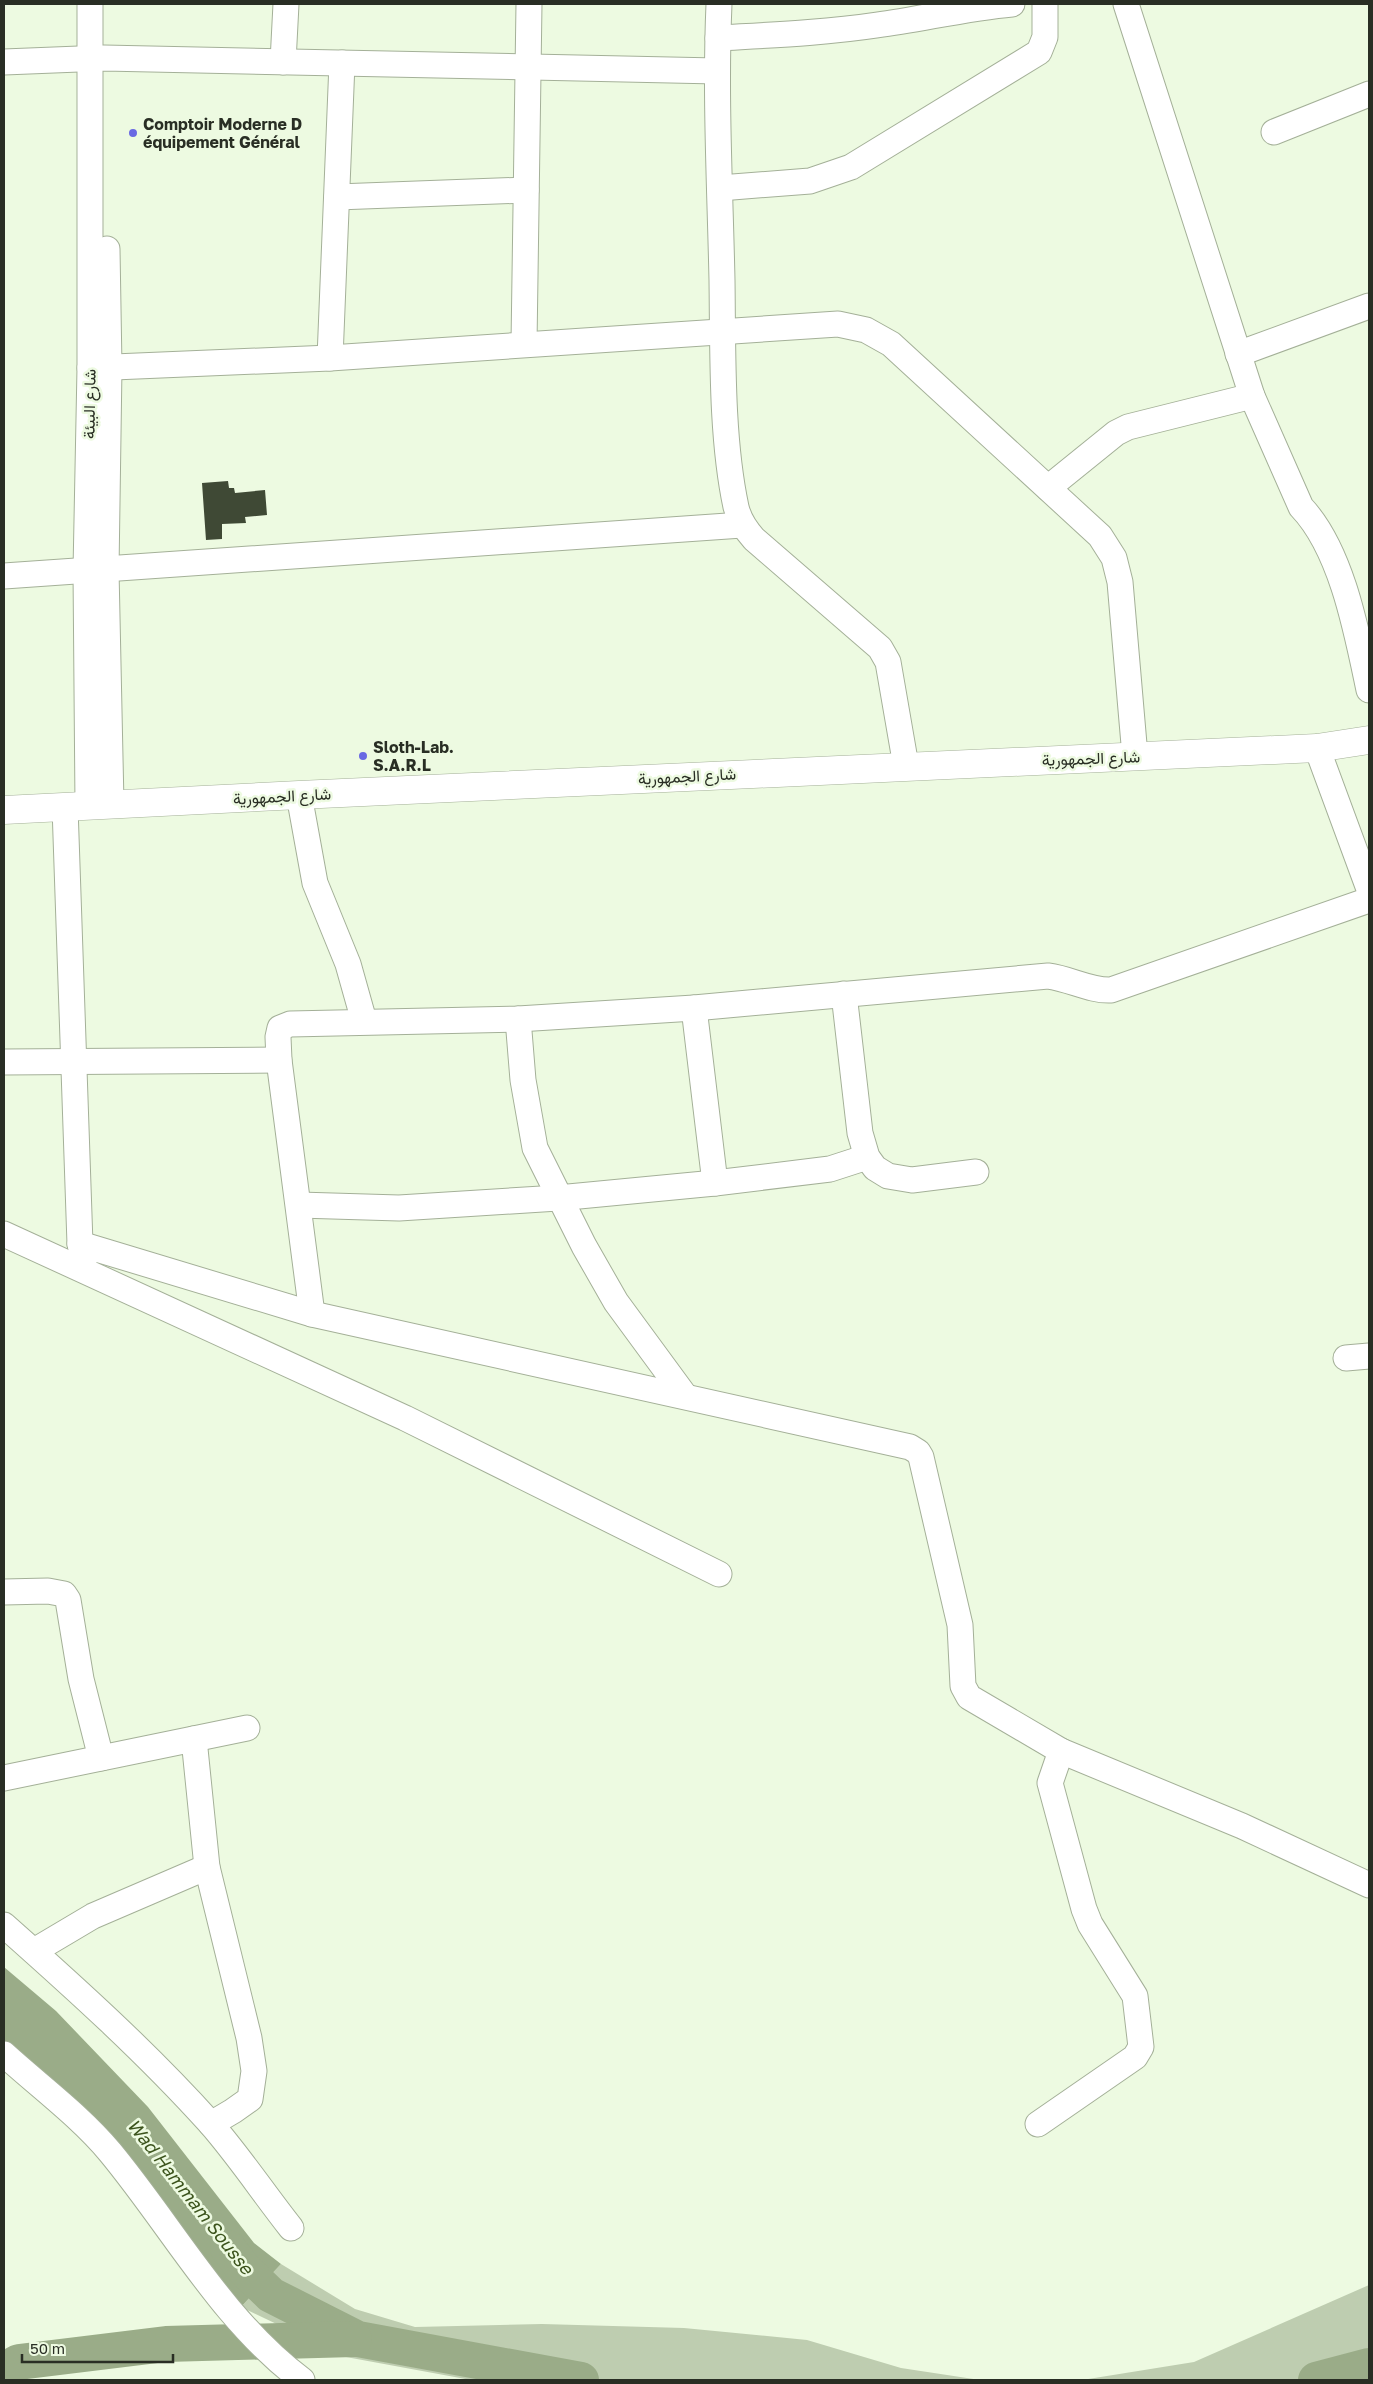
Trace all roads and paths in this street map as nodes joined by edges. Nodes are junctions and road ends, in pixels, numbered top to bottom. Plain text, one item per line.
1 (90, 4) edge
2 (104, 4) edge
3 (286, 4) edge
4 (529, 4) edge
5 (720, 4) edge
6 (1012, 4) edge
7 (1045, 4) edge
8 (1126, 4) edge
9 (954, 8) edge
10 (718, 38) junction
11 (97, 59) junction
12 (4, 62) edge
13 (283, 62) junction
14 (342, 63) junction
15 (528, 67) junction
16 (717, 71) junction
17 (1369, 94) edge
18 (1274, 132) dead end
19 (720, 188) junction
20 (526, 190) junction
21 (337, 197) junction
22 (1369, 306) edge
23 (723, 332) junction
24 (524, 344) junction
25 (1238, 354) junction
26 (330, 358) junction
27 (100, 368) junction
28 (1252, 396) junction
29 (1048, 488) junction
30 (742, 525) junction
31 (96, 571) junction
32 (4, 576) edge
33 (1369, 690) edge
34 (1369, 740) edge
35 (1316, 748) junction
36 (1135, 756) junction
37 (906, 766) junction
38 (298, 795) junction
39 (88, 805) junction
40 (4, 810) edge
41 (1369, 889) edge
42 (1369, 900) edge
43 (844, 994) junction
44 (694, 1008) junction
45 (518, 1019) junction
46 (364, 1021) junction
47 (73, 1060) junction
48 (279, 1060) junction
49 (4, 1062) edge
50 (867, 1157) junction
51 (976, 1172) dead end
52 (715, 1183) junction
53 (558, 1198) junction
54 (299, 1204) junction
55 (4, 1234) edge
56 (80, 1244) junction
57 (87, 1273) junction
58 (312, 1314) junction
59 (685, 1396) junction
60 (719, 1574) dead end
61 (4, 1592) edge
62 (246, 1728) dead end
63 (194, 1739) junction
64 (1061, 1751) junction
65 (101, 1758) junction
66 (4, 1778) edge
67 (207, 1867) junction
68 (1369, 1885) edge
69 (4, 1924) edge
70 (34, 1951) junction
71 (4, 2054) edge
72 (210, 2124) junction
73 (1038, 2124) dead end
74 (292, 2228) dead end
75 (269, 2364) edge
76 (302, 2380) edge

1 - 11 street, شارع البيئة
2 - 11 street, شارع البيئة
3 - 13 street
4 - 15 street
5 - 10 street
6 - 9 street
7 - 19 street
8 - 25 street
9 - 10 street
10 - 16 street
11 - 12 street
11 - 13 street
11 - 27 street, شارع البيئة
13 - 14 street
14 - 15 street
14 - 21 street
15 - 16 street
15 - 20 street
16 - 19 street
17 - 18 street
19 - 23 street
20 - 21 street
20 - 24 street
21 - 26 street
22 - 25 street
23 - 24 street
23 - 29 street
23 - 30 street
24 - 26 street
25 - 28 street
26 - 27 street
27 - 31 street, شارع البيئة
28 - 29 street
28 - 33 street
29 - 36 street
30 - 31 street
30 - 37 street
31 - 32 street
31 - 39 street, شارع البيئة
34 - 35 main road, شارع الجمهورية
35 - 36 main road, شارع الجمهورية
35 - 41 street
36 - 37 main road, شارع الجمهورية
37 - 38 main road, شارع الجمهورية
38 - 39 main road, شارع الجمهورية
38 - 46 street
39 - 40 main road, شارع الجمهورية
39 - 47 street, شارع البيئة
42 - 43 street
43 - 44 street
43 - 50 street
44 - 45 street
44 - 52 street
45 - 46 street
45 - 53 street
46 - 48 street
47 - 48 street
47 - 49 street
47 - 56 street, شارع البيئة
48 - 54 street
50 - 51 street
50 - 52 street
52 - 53 street
53 - 54 street
53 - 59 street
54 - 58 street
55 - 57 street
56 - 57 street, شارع البيئة
56 - 58 street
57 - 60 street
58 - 59 street
59 - 64 street
61 - 65 street
62 - 63 street
63 - 65 street
63 - 67 street
64 - 68 street
64 - 73 street
65 - 66 street
67 - 70 street
67 - 72 street
69 - 70 street
70 - 72 street
71 - 75 street
72 - 74 street
75 - 76 street

